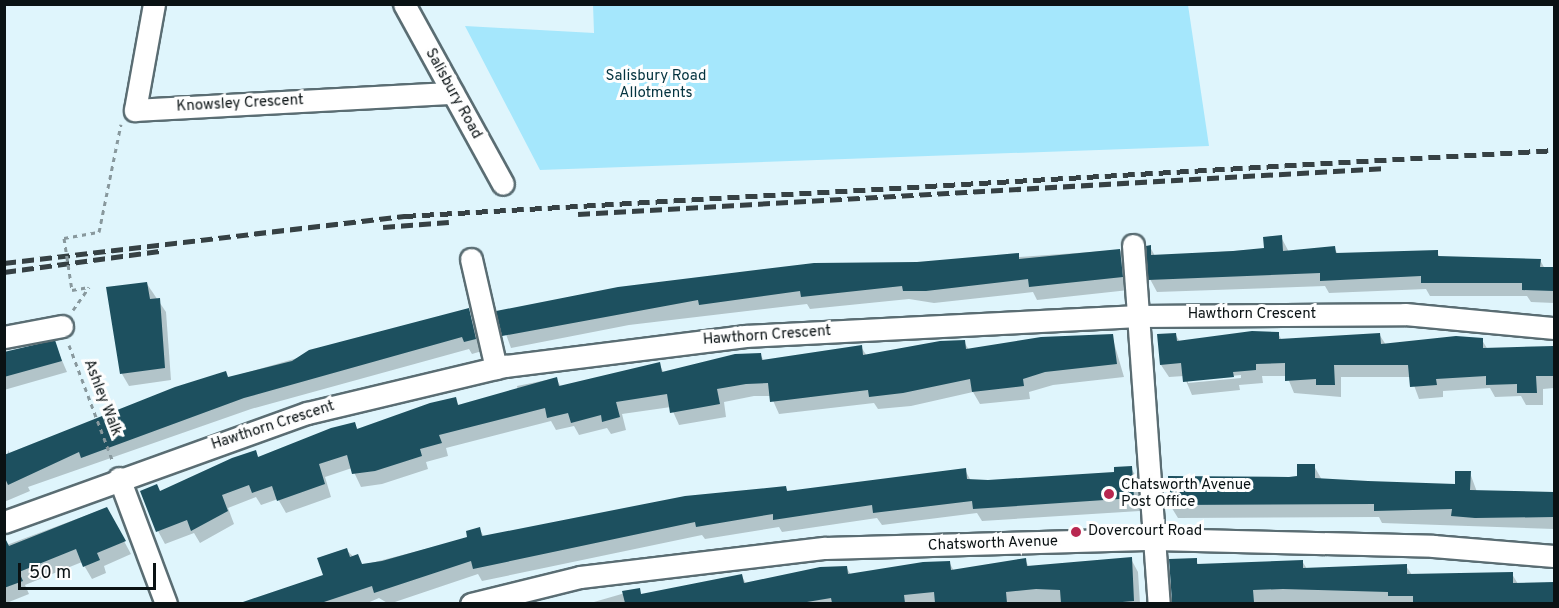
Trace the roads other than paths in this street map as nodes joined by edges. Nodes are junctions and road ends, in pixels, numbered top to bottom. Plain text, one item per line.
1 (154, 4) edge
2 (404, 4) edge
3 (453, 93) junction
4 (503, 184) dead end
5 (1133, 245) dead end
6 (471, 259) dead end
7 (1137, 316) junction
8 (62, 326) road end
9 (1554, 328) edge
10 (4, 338) edge
11 (496, 368) junction
12 (119, 478) junction
13 (4, 522) edge
14 (1155, 539) junction
15 (1554, 556) edge
16 (166, 603) edge
17 (471, 603) edge
18 (1159, 603) edge

1 - 3 street, Knowsley Crescent
2 - 3 street, Salisbury Road
3 - 4 street, Salisbury Road
5 - 7 street
6 - 11 street
7 - 9 street, Hawthorn Crescent
7 - 11 street, Hawthorn Crescent
7 - 14 street
8 - 10 street
11 - 12 street, Hawthorn Crescent
12 - 13 street, Hawthorn Crescent
12 - 16 street
14 - 15 street, Chatsworth Avenue
14 - 17 street, Chatsworth Avenue
14 - 18 street

